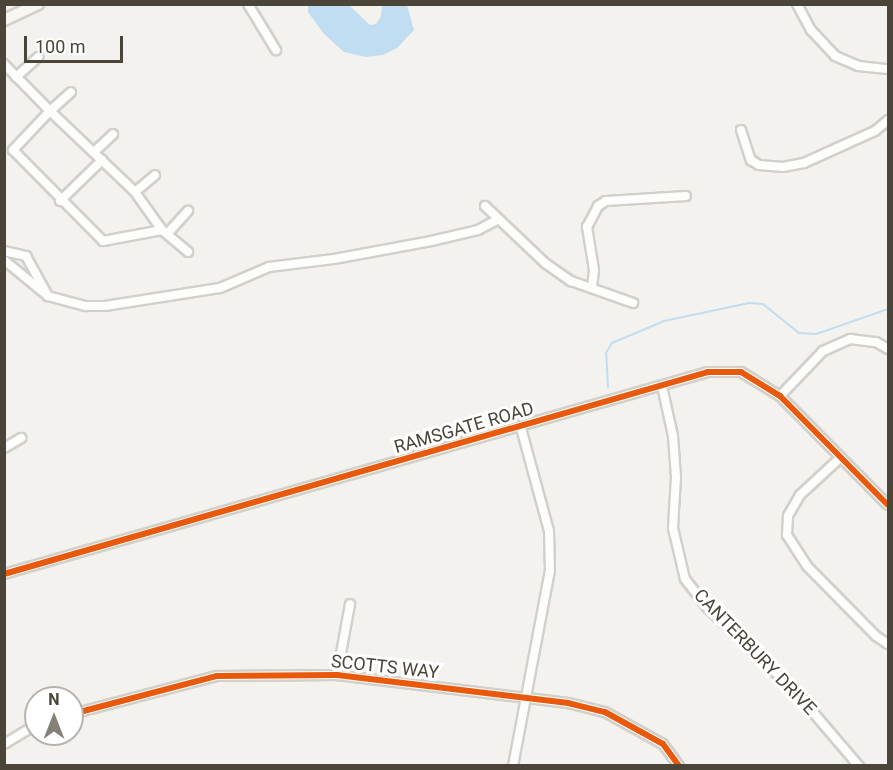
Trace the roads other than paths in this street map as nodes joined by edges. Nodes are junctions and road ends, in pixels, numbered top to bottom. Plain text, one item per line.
1 (39, 4) edge
2 (248, 4) edge
3 (797, 4) edge
4 (4, 20) edge
5 (276, 50) dead end
6 (38, 57) dead end
7 (5, 65) edge
8 (888, 69) edge
9 (16, 77) junction
10 (71, 92) dead end
11 (50, 111) junction
12 (888, 120) edge
13 (741, 130) dead end
14 (113, 134) dead end
15 (94, 152) junction
16 (102, 160) junction
17 (155, 175) dead end
18 (135, 192) junction
19 (686, 196) dead end
20 (60, 201) junction
21 (485, 206) dead end
22 (188, 211) dead end
23 (497, 220) junction
24 (165, 232) junction
25 (4, 250) edge
26 (188, 252) dead end
27 (4, 260) edge
28 (592, 287) junction
29 (48, 296) junction
30 (633, 303) dead end
31 (888, 349) edge
32 (662, 386) junction
33 (780, 396) junction
34 (521, 428) junction
35 (21, 438) dead end
36 (4, 448) edge
37 (840, 458) junction
38 (888, 505) edge
39 (4, 573) edge
40 (350, 604) dead end
41 (888, 644) edge
42 (338, 675) junction
43 (524, 698) junction
44 (84, 711) edge
45 (24, 732) edge
46 (4, 744) edge
47 (513, 765) edge
48 (680, 765) edge
49 (859, 765) edge

1 - 4 street
2 - 5 street
3 - 8 street
6 - 9 street
7 - 9 street
9 - 11 street
10 - 11 street
11 - 15 street
11 - 20 street
12 - 13 street
14 - 15 street
15 - 16 street
16 - 18 street
16 - 20 street
17 - 18 street
18 - 24 street
19 - 28 street
20 - 24 street
21 - 23 street
22 - 24 street
23 - 28 street
23 - 29 street
24 - 26 street
25 - 29 street
27 - 29 street
28 - 30 street
31 - 33 street
32 - 33 street, RAMSGATE ROAD
32 - 34 street, RAMSGATE ROAD
32 - 49 street, CANTERBURY DRIVE
33 - 37 street, RAMSGATE ROAD
34 - 39 street, RAMSGATE ROAD
34 - 43 street
35 - 36 street
37 - 38 street, RAMSGATE ROAD
37 - 41 street
40 - 42 street
42 - 43 street, SCOTTS WAY
42 - 44 street, SCOTTS WAY
43 - 47 street
43 - 48 street, SCOTTS WAY
45 - 46 street

